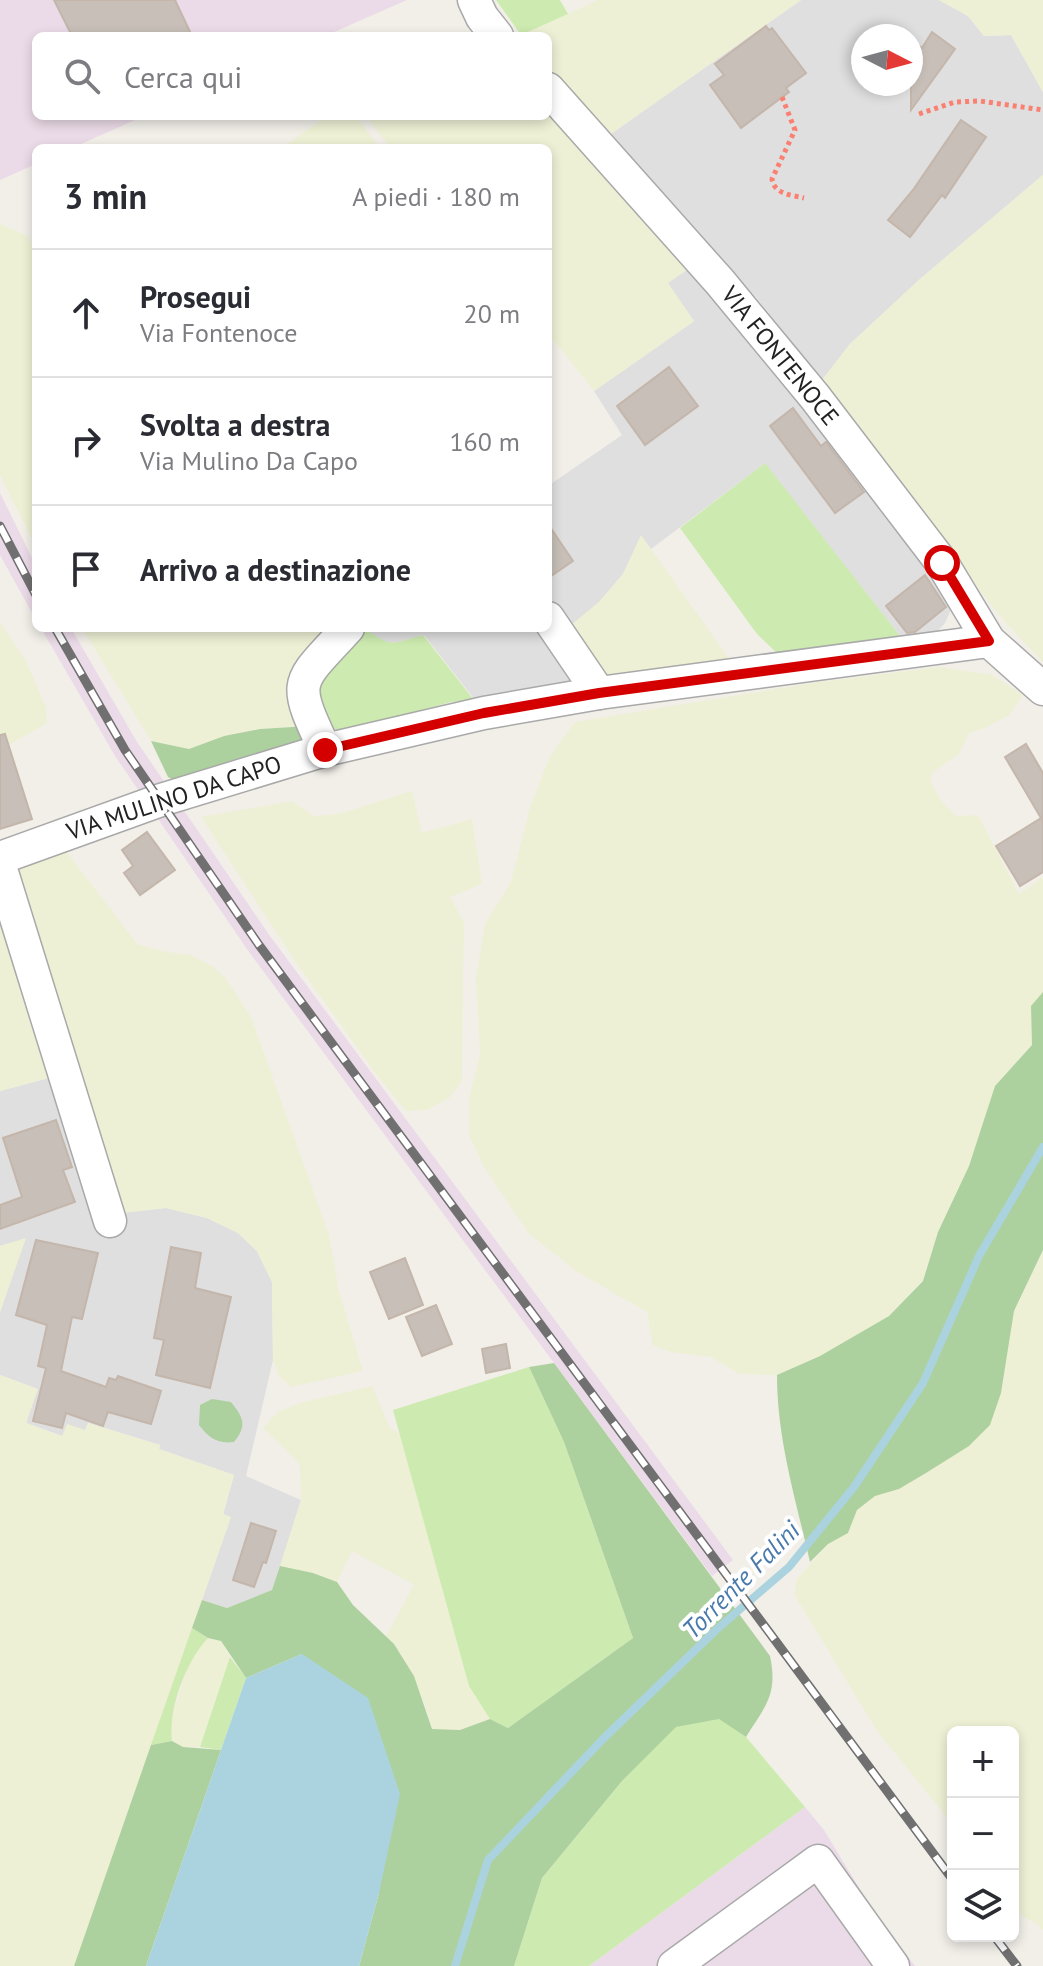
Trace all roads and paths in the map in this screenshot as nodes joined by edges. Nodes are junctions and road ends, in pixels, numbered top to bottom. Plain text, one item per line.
1 (474, 0) edge
2 (494, 32) edge
3 (552, 93) edge
4 (782, 97) dead end
5 (1043, 110) edge
6 (919, 114) dead end
7 (804, 198) dead end
8 (552, 624) edge
9 (344, 632) edge
10 (989, 641) junction
11 (1043, 689) edge
12 (599, 693) junction
13 (325, 750) junction
14 (0, 858) edge
15 (0, 866) edge
16 (110, 1221) dead end
17 (674, 1966) edge
18 (893, 1966) edge

1 - 2 street
3 - 10 street, VIA FONTENOCE
4 - 7 path
5 - 6 path
8 - 12 street
9 - 13 street
10 - 11 street
10 - 12 street, VIA MULINO DA CAPO
12 - 13 street, VIA MULINO DA CAPO
13 - 14 street, VIA MULINO DA CAPO
15 - 16 street
17 - 18 street

